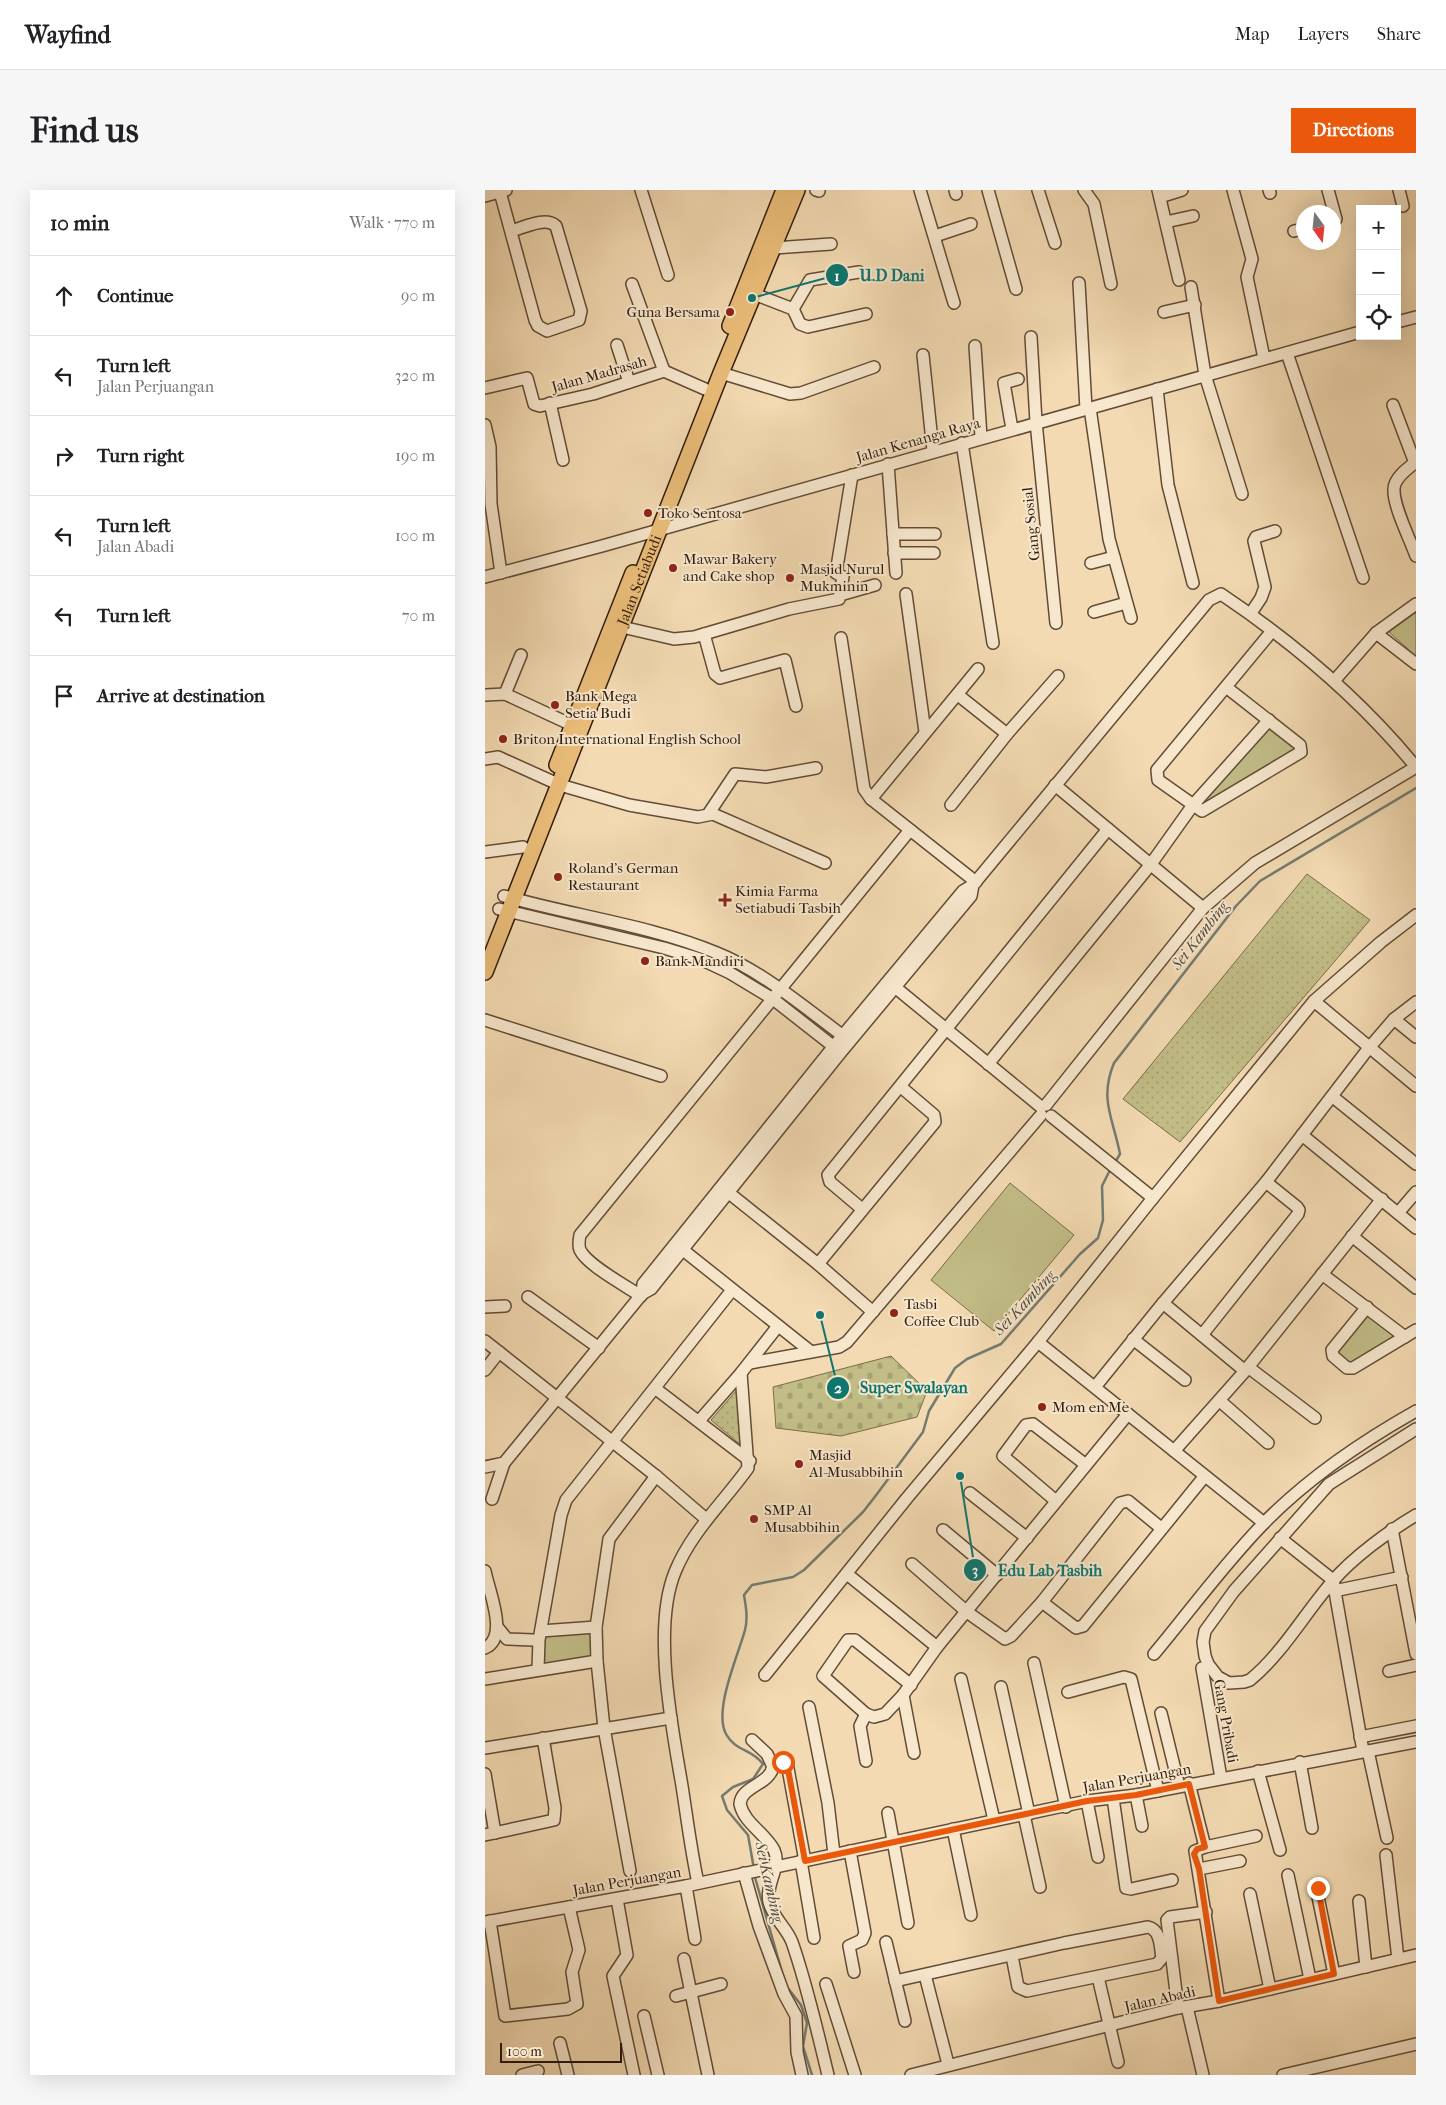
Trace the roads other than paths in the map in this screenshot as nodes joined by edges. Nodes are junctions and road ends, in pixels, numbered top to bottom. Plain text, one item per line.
1 (641, 190) edge
2 (784, 190) edge
3 (797, 190) edge
4 (920, 190) edge
5 (988, 190) edge
6 (1039, 190) edge
7 (1084, 190) edge
8 (1182, 190) edge
9 (1233, 190) edge
10 (1329, 190) edge
11 (1399, 190) edge
12 (503, 191) edge
13 (1159, 194) edge
14 (485, 196) edge
15 (1333, 205) edge
16 (1403, 206) dead end
17 (1193, 216) dead end
18 (1166, 222) junction
19 (971, 224) dead end
20 (511, 231) junction
21 (935, 236) junction
22 (1055, 243) dead end
23 (831, 244) dead end
24 (774, 248) junction
25 (859, 272) dead end
26 (668, 275) dead end
27 (1179, 280) dead end
28 (1079, 283) dead end
29 (632, 284) dead end
30 (1111, 284) dead end
31 (754, 286) junction
32 (1191, 287) dead end
33 (1016, 289) dead end
34 (954, 303) dead end
35 (1195, 305) junction
36 (793, 308) junction
37 (1164, 312) dead end
38 (866, 314) dead end
39 (1416, 317) edge
40 (1401, 321) edge
41 (1356, 333) edge
42 (1031, 337) dead end
43 (617, 345) dead end
44 (975, 346) dead end
45 (1287, 353) junction
46 (923, 355) dead end
47 (1264, 358) junction
48 (874, 367) dead end
49 (664, 372) junction
50 (721, 373) junction
51 (1207, 375) junction
52 (1018, 379) dead end
53 (629, 382) junction
54 (485, 388) edge
55 (705, 389) junction
56 (1157, 389) junction
57 (550, 403) junction
58 (1393, 406) dead end
59 (1088, 408) junction
60 (1036, 422) junction
61 (485, 425) edge
62 (1011, 429) junction
63 (981, 437) junction
64 (962, 443) junction
65 (933, 451) junction
66 (563, 460) dead end
67 (1416, 462) edge
68 (888, 464) junction
69 (852, 474) junction
70 (1245, 491) dead end
71 (654, 531) junction
72 (1275, 531) dead end
73 (893, 534) junction
74 (935, 534) dead end
75 (894, 553) junction
76 (934, 554) dead end
77 (1416, 556) edge
78 (1114, 557) junction
79 (1091, 563) dead end
80 (501, 573) junction
81 (896, 573) dead end
82 (485, 577) edge
83 (1363, 578) dead end
84 (1193, 583) dead end
85 (875, 586) dead end
86 (840, 594) junction
87 (906, 594) dead end
88 (1126, 603) junction
89 (1416, 604) edge
90 (1094, 612) dead end
91 (1251, 614) junction
92 (1131, 618) dead end
93 (1056, 622) dead end
94 (622, 627) junction
95 (1272, 631) junction
96 (1376, 633) junction
97 (704, 634) junction
98 (841, 638) dead end
99 (993, 643) dead end
100 (521, 655) dead end
101 (1416, 664) edge
102 (979, 669) dead end
103 (1058, 676) dead end
104 (1334, 681) junction
105 (1226, 687) junction
106 (505, 694) junction
107 (958, 695) junction
108 (485, 696) edge
109 (796, 706) dead end
110 (1269, 720) junction
111 (572, 725) junction
112 (925, 732) junction
113 (1007, 734) junction
114 (485, 759) edge
115 (816, 768) dead end
116 (555, 783) junction
117 (1055, 785) junction
118 (871, 799) junction
119 (951, 805) dead end
120 (1193, 805) junction
121 (709, 813) junction
122 (1108, 829) junction
123 (910, 830) junction
124 (523, 847) junction
125 (485, 852) edge
126 (825, 862) dead end
127 (1151, 864) junction
128 (975, 884) junction
129 (506, 904) junction
130 (1203, 908) junction
131 (1416, 915) edge
132 (630, 927) junction
133 (663, 935) junction
134 (627, 939) junction
135 (485, 945) edge
136 (660, 947) junction
137 (485, 972) edge
138 (891, 985) junction
139 (776, 994) junction
140 (1314, 1002) junction
141 (1416, 1002) edge
142 (1393, 1019) junction
143 (485, 1020) edge
144 (945, 1029) junction
145 (1416, 1037) edge
146 (846, 1039) junction
147 (1368, 1048) junction
148 (838, 1049) junction
149 (988, 1064) junction
150 (661, 1076) dead end
151 (1416, 1086) edge
152 (901, 1087) junction
153 (1333, 1098) junction
154 (1045, 1111) junction
155 (1303, 1135) junction
156 (1416, 1164) edge
157 (1265, 1182) junction
158 (725, 1190) junction
159 (1416, 1192) edge
160 (1153, 1198) junction
161 (1382, 1199) junction
162 (862, 1209) junction
163 (1398, 1213) junction
164 (1416, 1228) edge
165 (1352, 1236) junction
166 (679, 1247) junction
167 (818, 1264) junction
168 (1322, 1274) junction
169 (1416, 1288) edge
170 (733, 1290) junction
171 (641, 1295) junction
172 (528, 1297) dead end
173 (1163, 1303) junction
174 (485, 1306) edge
175 (505, 1306) dead end
176 (1367, 1307) junction
177 (873, 1312) junction
178 (778, 1326) junction
179 (1416, 1330) edge
180 (1202, 1335) junction
181 (1405, 1337) junction
182 (1133, 1339) junction
183 (485, 1341) edge
184 (1038, 1342) junction
185 (599, 1348) junction
186 (810, 1351) junction
187 (499, 1352) junction
188 (750, 1363) junction
189 (1246, 1369) junction
190 (485, 1370) edge
191 (741, 1373) junction
192 (1185, 1380) dead end
193 (1095, 1387) junction
194 (656, 1389) junction
195 (559, 1398) junction
196 (1220, 1401) junction
197 (1416, 1411) edge
198 (1128, 1414) junction
199 (1315, 1418) dead end
200 (699, 1421) junction
201 (1416, 1429) edge
202 (611, 1440) junction
203 (1268, 1443) dead end
204 (1175, 1451) junction
205 (750, 1461) junction
206 (504, 1463) junction
207 (1086, 1465) junction
208 (485, 1467) edge
209 (1320, 1473) junction
210 (657, 1476) junction
211 (1204, 1477) junction
212 (1329, 1484) junction
213 (970, 1493) dead end
214 (492, 1499) dead end
215 (1056, 1501) junction
216 (1416, 1514) edge
217 (706, 1519) junction
218 (1264, 1523) junction
219 (1161, 1528) junction
220 (1392, 1529) junction
221 (943, 1530) dead end
222 (1027, 1538) junction
223 (1280, 1538) junction
224 (913, 1564) dead end
225 (485, 1571) edge
226 (847, 1574) junction
227 (997, 1575) junction
228 (1402, 1576) junction
229 (1218, 1577) junction
230 (486, 1583) edge
231 (1333, 1586) junction
232 (1234, 1591) junction
233 (1042, 1602) junction
234 (967, 1612) junction
235 (498, 1628) junction
236 (596, 1628) junction
237 (537, 1635) junction
238 (507, 1640) junction
239 (488, 1646) edge
240 (937, 1647) junction
241 (1154, 1654) dead end
242 (1416, 1654) edge
243 (597, 1661) junction
244 (1034, 1663) dead end
245 (1416, 1665) edge
246 (1202, 1668) dead end
247 (538, 1669) junction
248 (1389, 1671) dead end
249 (765, 1675) dead end
250 (485, 1679) edge
251 (961, 1679) dead end
252 (911, 1685) junction
253 (1001, 1687) dead end
254 (1068, 1692) dead end
255 (903, 1695) junction
256 (809, 1707) dead end
257 (1161, 1713) dead end
258 (866, 1714) junction
259 (671, 1718) junction
260 (1416, 1726) edge
261 (604, 1728) junction
262 (1360, 1737) junction
263 (543, 1738) junction
264 (753, 1740) dead end
265 (1415, 1745) edge
266 (485, 1748) edge
267 (1365, 1751) junction
268 (914, 1753) dead end
269 (866, 1760) dead end
270 (1300, 1762) junction
271 (772, 1769) junction
272 (1258, 1771) junction
273 (485, 1774) edge
274 (1221, 1778) junction
275 (1184, 1785) junction
276 (1157, 1791) junction
277 (1136, 1795) junction
278 (1113, 1798) junction
279 (1087, 1801) junction
280 (1066, 1807) junction
281 (488, 1809) edge
282 (888, 1813) dead end
283 (1026, 1815) junction
284 (994, 1820) junction
285 (1142, 1826) dead end
286 (1312, 1828) dead end
287 (953, 1829) junction
288 (490, 1834) edge
289 (1256, 1836) dead end
290 (1387, 1838) dead end
291 (894, 1842) junction
292 (1205, 1847) junction
293 (1280, 1850) dead end
294 (850, 1851) junction
295 (834, 1854) junction
296 (1386, 1855) dead end
297 (1098, 1857) dead end
298 (803, 1861) junction
299 (1240, 1861) dead end
300 (775, 1866) junction
301 (1199, 1869) junction
302 (630, 1871) dead end
303 (746, 1872) junction
304 (1288, 1875) dead end
305 (1172, 1880) dead end
306 (698, 1883) junction
307 (686, 1886) junction
308 (1322, 1886) dead end
309 (1041, 1887) dead end
310 (1250, 1894) dead end
311 (617, 1899) junction
312 (1359, 1902) dead end
313 (569, 1907) junction
314 (1206, 1912) junction
315 (971, 1915) dead end
316 (487, 1921) edge
317 (908, 1923) dead end
318 (814, 1938) dead end
319 (695, 1939) dead end
320 (886, 1942) dead end
321 (1416, 1955) edge
322 (1012, 1956) junction
323 (684, 1959) dead end
324 (1398, 1959) junction
325 (1366, 1967) junction
326 (854, 1972) dead end
327 (1334, 1974) junction
328 (925, 1975) junction
329 (1098, 1977) junction
330 (1310, 1980) junction
331 (895, 1982) junction
332 (721, 1984) dead end
333 (826, 1984) dead end
334 (1270, 1989) junction
335 (691, 1992) junction
336 (676, 1996) dead end
337 (1219, 2001) junction
338 (1183, 2008) junction
339 (644, 2016) dead end
340 (905, 2021) dead end
341 (1109, 2026) junction
342 (560, 2043) dead end
343 (1416, 2044) edge
344 (1118, 2062) dead end
345 (948, 2064) junction
346 (538, 2071) dead end
347 (931, 2072) edge
348 (522, 2075) edge
349 (568, 2075) edge
350 (634, 2075) edge
351 (659, 2075) edge
352 (708, 2075) edge
353 (802, 2075) edge
354 (828, 2075) edge
355 (855, 2075) edge
356 (911, 2075) edge
357 (1203, 2075) edge
358 (1283, 2075) edge

1 - 26 street
2 - 31 main road, Jalan Setiabudi
3 - 24 main road, Jalan Setiabudi
4 - 21 street
5 - 33 street
6 - 22 street
7 - 30 street
8 - 13 street
9 - 47 street
10 - 15 street
11 - 16 street
12 - 14 street
12 - 20 street
13 - 18 street
17 - 18 street
18 - 27 street
19 - 21 street
20 - 20 street
21 - 34 street
23 - 24 street
24 - 31 main road, Jalan Setiabudi
25 - 36 street
28 - 59 street
29 - 49 street
31 - 36 street
31 - 50 main road, Jalan Setiabudi
31 - 55 main road, Jalan Setiabudi
32 - 35 street
35 - 37 street
35 - 51 street
36 - 38 street
39 - 40 street
41 - 45 street, Jalan Kenanga Raya
42 - 60 street, Gang Sosial
43 - 53 street
44 - 63 street
45 - 47 street, Jalan Kenanga Raya
45 - 83 street
46 - 65 street
47 - 51 street, Jalan Kenanga Raya
48 - 50 street
49 - 53 street, Jalan Madrasah
49 - 55 street, Jalan Madrasah
50 - 71 main road, Jalan Setiabudi
51 - 56 street, Jalan Kenanga Raya
51 - 70 street
52 - 62 street
53 - 57 street, Jalan Madrasah
54 - 57 street, Jalan Madrasah
55 - 71 main road, Jalan Setiabudi
56 - 59 street, Jalan Kenanga Raya
56 - 84 street
57 - 66 street
58 - 67 street
59 - 60 street, Jalan Kenanga Raya
59 - 78 street
60 - 62 street, Jalan Kenanga Raya
60 - 93 street, Gang Sosial
61 - 80 street
62 - 63 street, Jalan Kenanga Raya
63 - 64 street, Jalan Kenanga Raya
64 - 65 street, Jalan Kenanga Raya
64 - 99 street
65 - 68 street, Jalan Kenanga Raya
67 - 77 street
68 - 69 street, Jalan Kenanga Raya
68 - 73 street
69 - 71 street, Jalan Kenanga Raya
69 - 86 street
71 - 80 street, Jalan Kenanga Raya
71 - 94 main road, Jalan Setiabudi
71 - 111 main road, Jalan Setiabudi
72 - 91 street
73 - 74 street
73 - 75 street
75 - 76 street
75 - 81 street
78 - 79 street
78 - 88 street
80 - 82 street, Jalan Kenanga Raya
85 - 86 street
86 - 97 street
87 - 112 street
88 - 90 street
88 - 92 street
89 - 96 street
91 - 95 street
91 - 117 street
94 - 97 street
94 - 116 main road, Jalan Setiabudi
95 - 104 street
95 - 105 street
96 - 101 street
96 - 104 street
97 - 109 street
98 - 118 street
100 - 106 street
102 - 107 street
103 - 113 street
104 - 130 street
105 - 110 street
105 - 120 street
106 - 108 street
106 - 111 street
107 - 112 street
107 - 113 street
110 - 120 street
110 - 120 street
111 - 116 main road, Jalan Setiabudi
112 - 118 street
113 - 119 street
114 - 116 street
115 - 121 street
116 - 121 street
116 - 124 main road, Jalan Setiabudi
116 - 129 main road, Jalan Setiabudi
117 - 122 street
117 - 128 street
118 - 123 street
120 - 127 street
121 - 126 street
122 - 127 street
122 - 144 street
123 - 128 street
123 - 139 street
124 - 125 street
124 - 129 main road, Jalan Setiabudi
127 - 130 street
127 - 149 street
128 - 138 street
129 - 132 street
129 - 134 street
129 - 135 main road, Jalan Setiabudi
129 - 137 main road, Jalan Setiabudi
130 - 154 street
131 - 140 street
132 - 133 street
132 - 134 street
133 - 136 street
133 - 139 street
134 - 136 street
136 - 139 street
138 - 144 street
138 - 146 street
139 - 146 street
139 - 148 street
139 - 171 street
140 - 147 street
140 - 160 street
141 - 142 street
142 - 145 street
142 - 147 street
143 - 150 street
144 - 149 street
144 - 152 street
146 - 148 street
147 - 151 street
147 - 153 street
148 - 158 street
149 - 154 street
152 - 162 street
152 - 162 street
153 - 155 street
153 - 156 street
154 - 160 street
154 - 177 street
155 - 157 street
155 - 161 street
157 - 173 street
157 - 180 street
158 - 166 street
158 - 167 street
159 - 163 street
160 - 184 street
161 - 163 street
161 - 165 street
162 - 167 street
163 - 164 street
165 - 168 street
165 - 169 street
166 - 170 street
166 - 171 street
167 - 177 street
168 - 176 street
168 - 189 street
170 - 178 street
170 - 194 street
171 - 185 street
172 - 185 street
173 - 180 street
173 - 182 street
174 - 175 street
176 - 181 street
176 - 181 street
177 - 186 street
178 - 186 street
178 - 188 street
179 - 181 street
180 - 189 street
182 - 192 street
182 - 193 street
183 - 187 street
184 - 193 street
184 - 226 street
185 - 195 street
186 - 188 street
187 - 190 street
187 - 195 street
188 - 191 street
189 - 196 street
189 - 199 street
191 - 200 street
191 - 205 street
193 - 198 street
194 - 200 street
194 - 202 street
195 - 202 street
195 - 206 street
196 - 203 street
196 - 204 street
197 - 209 street
198 - 204 street
198 - 207 street
200 - 205 street
201 - 212 street
202 - 210 street
202 - 237 street
204 - 211 street
205 - 217 street
206 - 208 street
206 - 214 street
207 - 215 street
207 - 215 street
209 - 212 street
209 - 218 street
210 - 217 street
210 - 236 street
211 - 218 street
211 - 219 street
212 - 223 street
213 - 222 street
215 - 222 street
216 - 220 street
217 - 259 street
218 - 229 street
219 - 233 street
219 - 233 street
220 - 228 street
220 - 231 street
221 - 227 street
222 - 227 street
223 - 231 street
223 - 232 street
224 - 234 street
225 - 230 street
226 - 240 street
226 - 249 street
227 - 234 street
228 - 231 street
228 - 242 street
229 - 232 street
229 - 241 street
230 - 235 street
231 - 232 street
231 - 262 street
233 - 234 street
234 - 240 street
235 - 238 street
235 - 239 street
236 - 237 street
236 - 243 street
237 - 238 street
237 - 247 street
238 - 239 street
240 - 252 street
243 - 247 street
243 - 261 street
244 - 280 street
245 - 248 street
246 - 274 street, Gang Pribadi
247 - 250 street
251 - 284 street
252 - 255 street
252 - 258 street
253 - 283 street
254 - 276 street
255 - 258 street
255 - 268 street
256 - 295 street
257 - 275 street
258 - 269 street
259 - 261 street
259 - 306 street
260 - 262 street
261 - 263 street
261 - 302 street
262 - 267 street
263 - 266 street
263 - 288 street
264 - 271 street
265 - 267 street, Jalan Perjuangan
267 - 270 street, Jalan Perjuangan
267 - 290 street
270 - 272 street, Jalan Perjuangan
270 - 286 street
271 - 298 street
271 - 300 street
272 - 274 street, Jalan Perjuangan
272 - 293 street
273 - 281 street
274 - 275 street, Jalan Perjuangan
275 - 276 street, Jalan Perjuangan
275 - 292 street
276 - 277 street, Jalan Perjuangan
277 - 278 street, Jalan Perjuangan
277 - 285 street
278 - 279 street, Jalan Perjuangan
278 - 305 street
279 - 280 street, Jalan Perjuangan
279 - 297 street
280 - 283 street, Jalan Perjuangan
281 - 288 street
282 - 291 street
283 - 284 street, Jalan Perjuangan
283 - 309 street
284 - 287 street, Jalan Perjuangan
287 - 291 street, Jalan Perjuangan
287 - 315 street
289 - 292 street
291 - 294 street, Jalan Perjuangan
291 - 317 street
292 - 301 street
294 - 295 street, Jalan Perjuangan
294 - 326 street
295 - 298 street, Jalan Perjuangan
296 - 324 street
298 - 300 street, Jalan Perjuangan
298 - 318 street
299 - 301 street
300 - 303 street, Jalan Perjuangan
300 - 354 street
301 - 314 street
303 - 306 street, Jalan Perjuangan
303 - 353 street
304 - 330 street
306 - 307 street, Jalan Perjuangan
307 - 311 street, Jalan Perjuangan
307 - 319 street
308 - 327 street
310 - 334 street
311 - 313 street, Jalan Perjuangan
311 - 350 street
312 - 325 street
313 - 316 street, Jalan Perjuangan
313 - 316 street
314 - 337 street
314 - 338 street
320 - 331 street
321 - 324 street, Jalan Abadi
322 - 328 street
322 - 329 street
322 - 329 street
323 - 335 street
324 - 325 street, Jalan Abadi
325 - 327 street, Jalan Abadi
327 - 330 street, Jalan Abadi
328 - 331 street
328 - 345 street
329 - 341 street
330 - 334 street, Jalan Abadi
331 - 340 street
332 - 335 street
333 - 355 street
334 - 337 street, Jalan Abadi
335 - 336 street
335 - 352 street
337 - 338 street, Jalan Abadi
338 - 341 street, Jalan Abadi
338 - 357 street
339 - 351 street
341 - 344 street
341 - 345 street, Jalan Abadi
342 - 349 street
343 - 358 street
345 - 347 street, Jalan Abadi
346 - 348 street
347 - 356 street, Jalan Abadi

